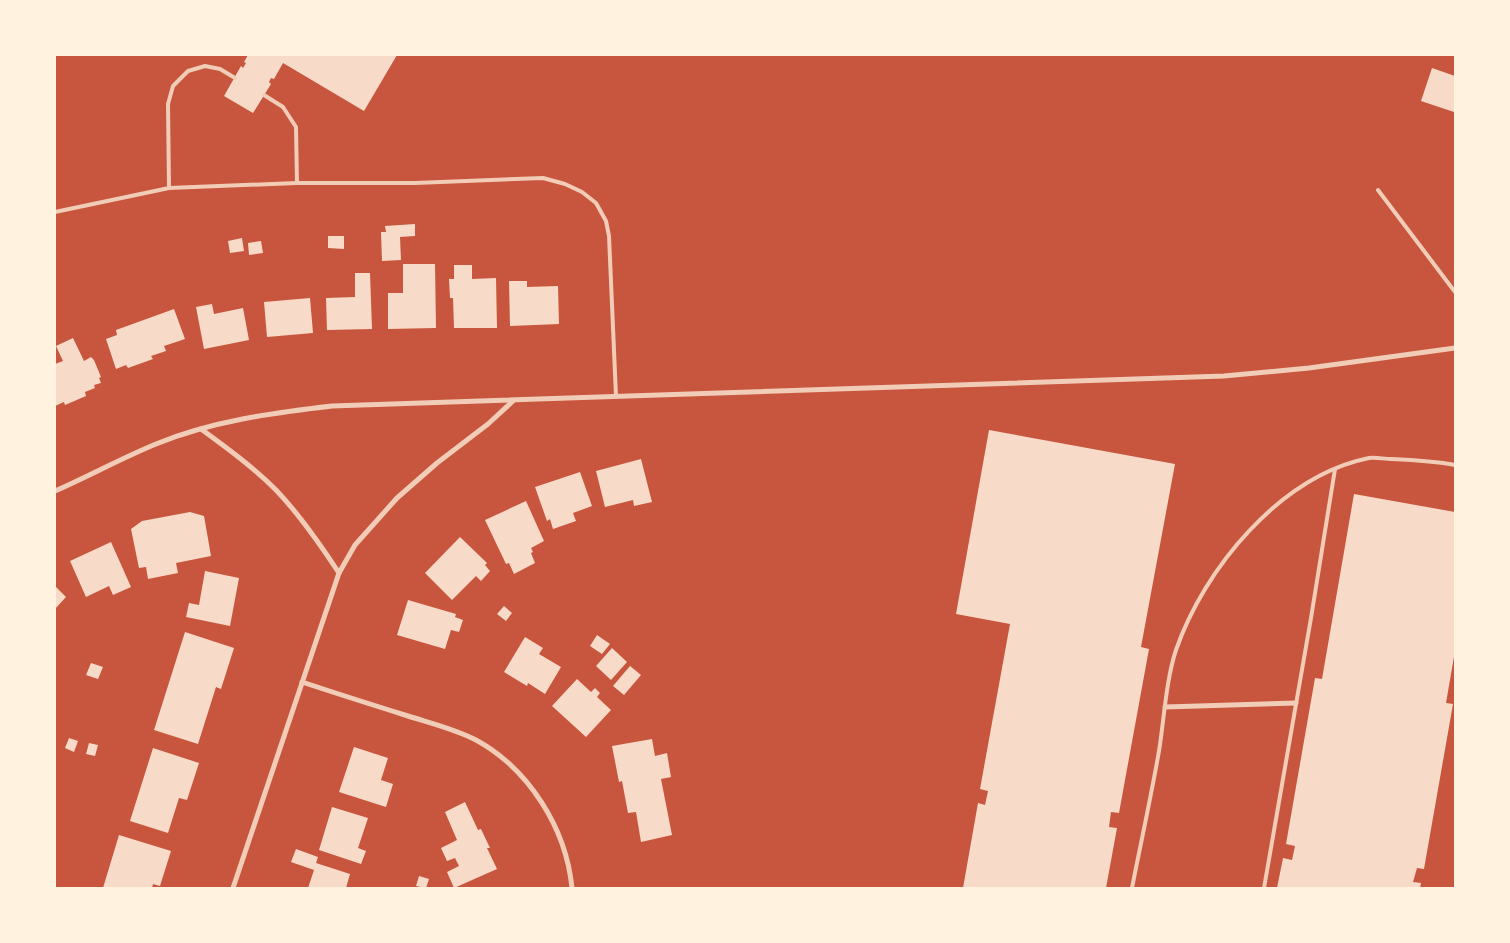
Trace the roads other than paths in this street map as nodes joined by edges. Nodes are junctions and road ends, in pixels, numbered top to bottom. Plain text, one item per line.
1 (234, 78) dead end
2 (264, 95) dead end
3 (297, 182) junction
4 (169, 188) junction
5 (1378, 190) dead end
6 (55, 212) edge
7 (1455, 292) edge
8 (1455, 348) edge
9 (616, 396) junction
10 (514, 400) junction
11 (201, 429) junction
12 (1455, 465) edge
13 (1334, 469) junction
14 (55, 491) edge
15 (339, 573) junction
16 (302, 682) junction
17 (1296, 703) junction
18 (1166, 707) junction
19 (233, 888) edge
20 (572, 888) edge
21 (1132, 888) edge
22 (1264, 888) edge

1 - 4 lane
2 - 3 lane
3 - 4 lane
3 - 9 lane
4 - 6 lane
5 - 7 lane
8 - 9 street
9 - 10 street
10 - 11 street
10 - 15 street
11 - 14 street
11 - 15 street
12 - 13 lane
13 - 17 lane
13 - 18 lane
15 - 16 street
16 - 19 street
16 - 20 street
17 - 18 street
17 - 22 lane
18 - 21 lane

